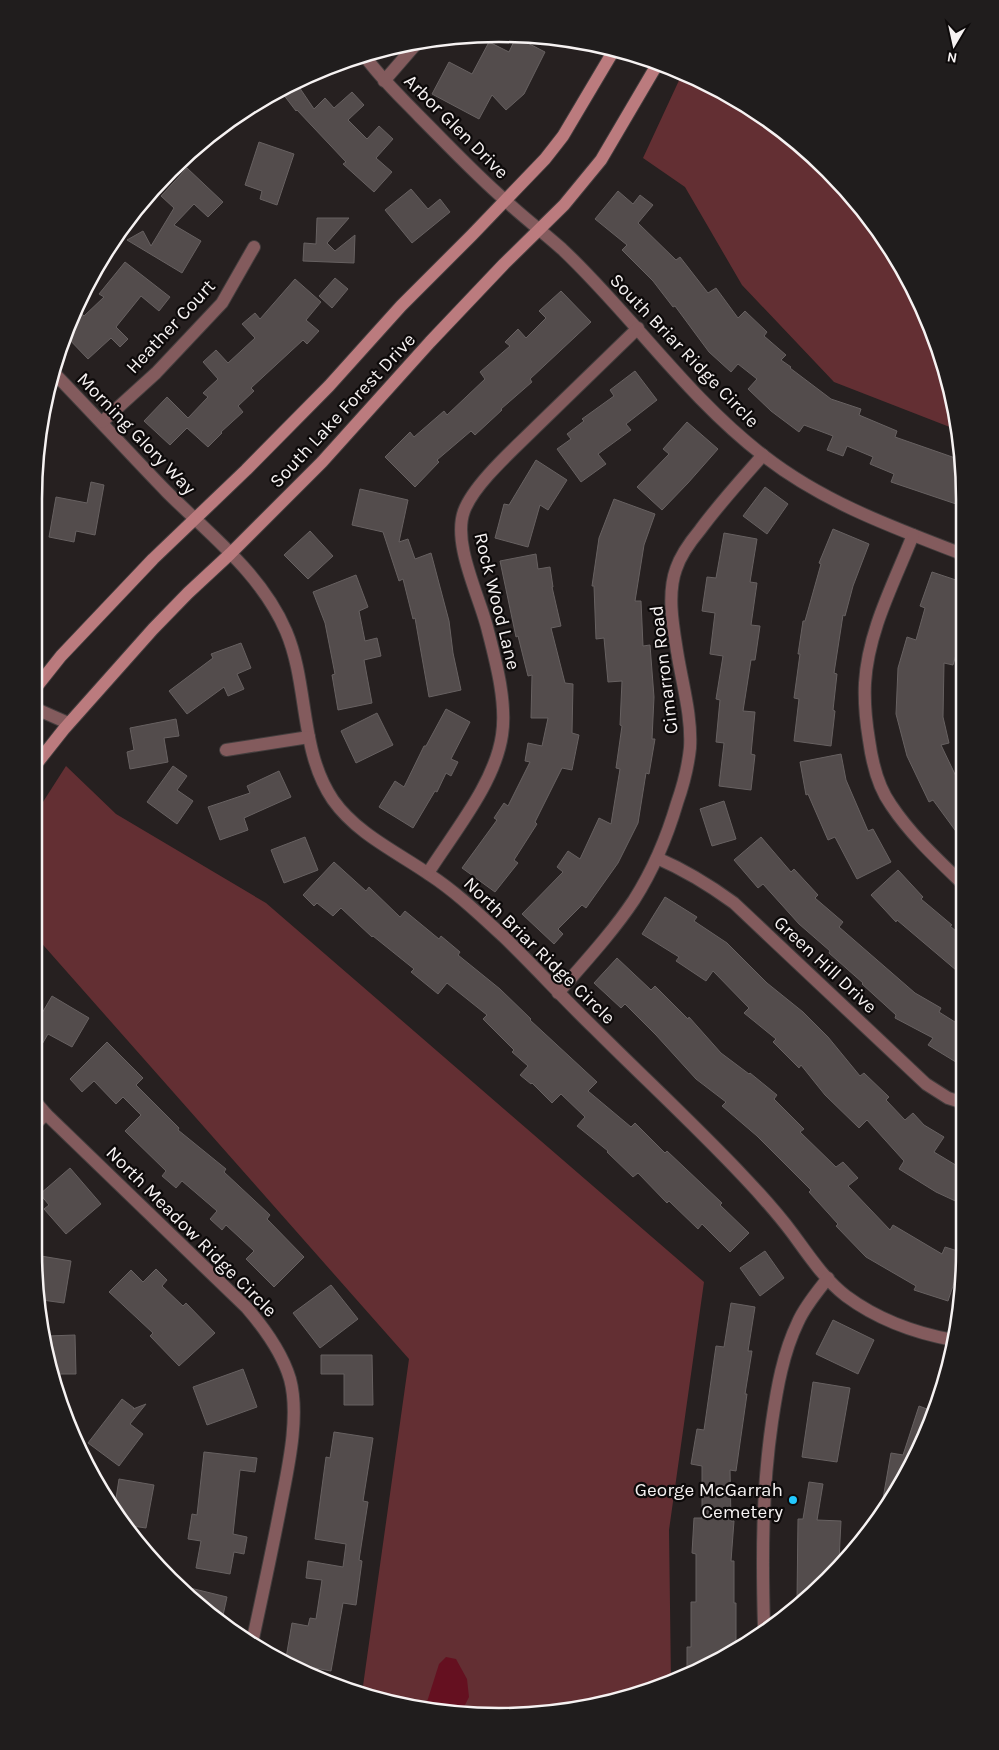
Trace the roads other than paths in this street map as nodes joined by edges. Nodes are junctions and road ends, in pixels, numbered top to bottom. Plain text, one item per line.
1 (409, 51) edge
2 (610, 56) edge
3 (369, 62) edge
4 (654, 70) edge
5 (384, 81) junction
6 (505, 200) junction
7 (539, 230) junction
8 (254, 247) dead end
9 (638, 328) junction
10 (59, 378) edge
11 (102, 422) junction
12 (763, 455) junction
13 (194, 519) junction
14 (913, 535) junction
15 (956, 552) edge
16 (230, 554) junction
17 (42, 680) edge
18 (42, 712) edge
19 (68, 724) junction
20 (309, 737) junction
21 (226, 750) dead end
22 (42, 757) edge
23 (657, 858) junction
24 (428, 873) junction
25 (956, 877) edge
26 (558, 993) junction
27 (956, 1100) edge
28 (42, 1109) edge
29 (46, 1114) junction
30 (42, 1118) edge
31 (828, 1278) junction
32 (948, 1339) edge
33 (764, 1623) edge
34 (254, 1635) edge

1 - 5 street
2 - 6 main road, South Lake Forest Drive
3 - 5 street, Arbor Glen Drive
4 - 7 main road, South Lake Forest Drive
5 - 6 street, Arbor Glen Drive
6 - 7 street, South Briar Ridge Circle
6 - 13 main road, South Lake Forest Drive
7 - 9 street, South Briar Ridge Circle
7 - 16 main road, South Lake Forest Drive
8 - 11 street, Heather Court
9 - 12 street, South Briar Ridge Circle
9 - 24 street, Rock Wood Lane
10 - 11 street, Morning Glory Way
11 - 13 street, Morning Glory Way
12 - 14 street, South Briar Ridge Circle
12 - 23 street, Cimarron Road
13 - 16 street, North Briar Ridge Circle
13 - 17 main road, South Lake Forest Drive
14 - 15 street, South Briar Ridge Circle
14 - 25 street
16 - 19 main road, South Lake Forest Drive
16 - 20 street, North Briar Ridge Circle
18 - 19 street
19 - 22 main road, South Lake Forest Drive
20 - 21 street
20 - 24 street, North Briar Ridge Circle
23 - 26 street, Cimarron Road
23 - 27 street, Green Hill Drive
24 - 26 street, North Briar Ridge Circle
26 - 31 street, North Briar Ridge Circle
28 - 29 street, North Meadow Ridge Circle
29 - 30 street
29 - 34 street, North Meadow Ridge Circle
31 - 32 street, North Briar Ridge Circle
31 - 33 street

